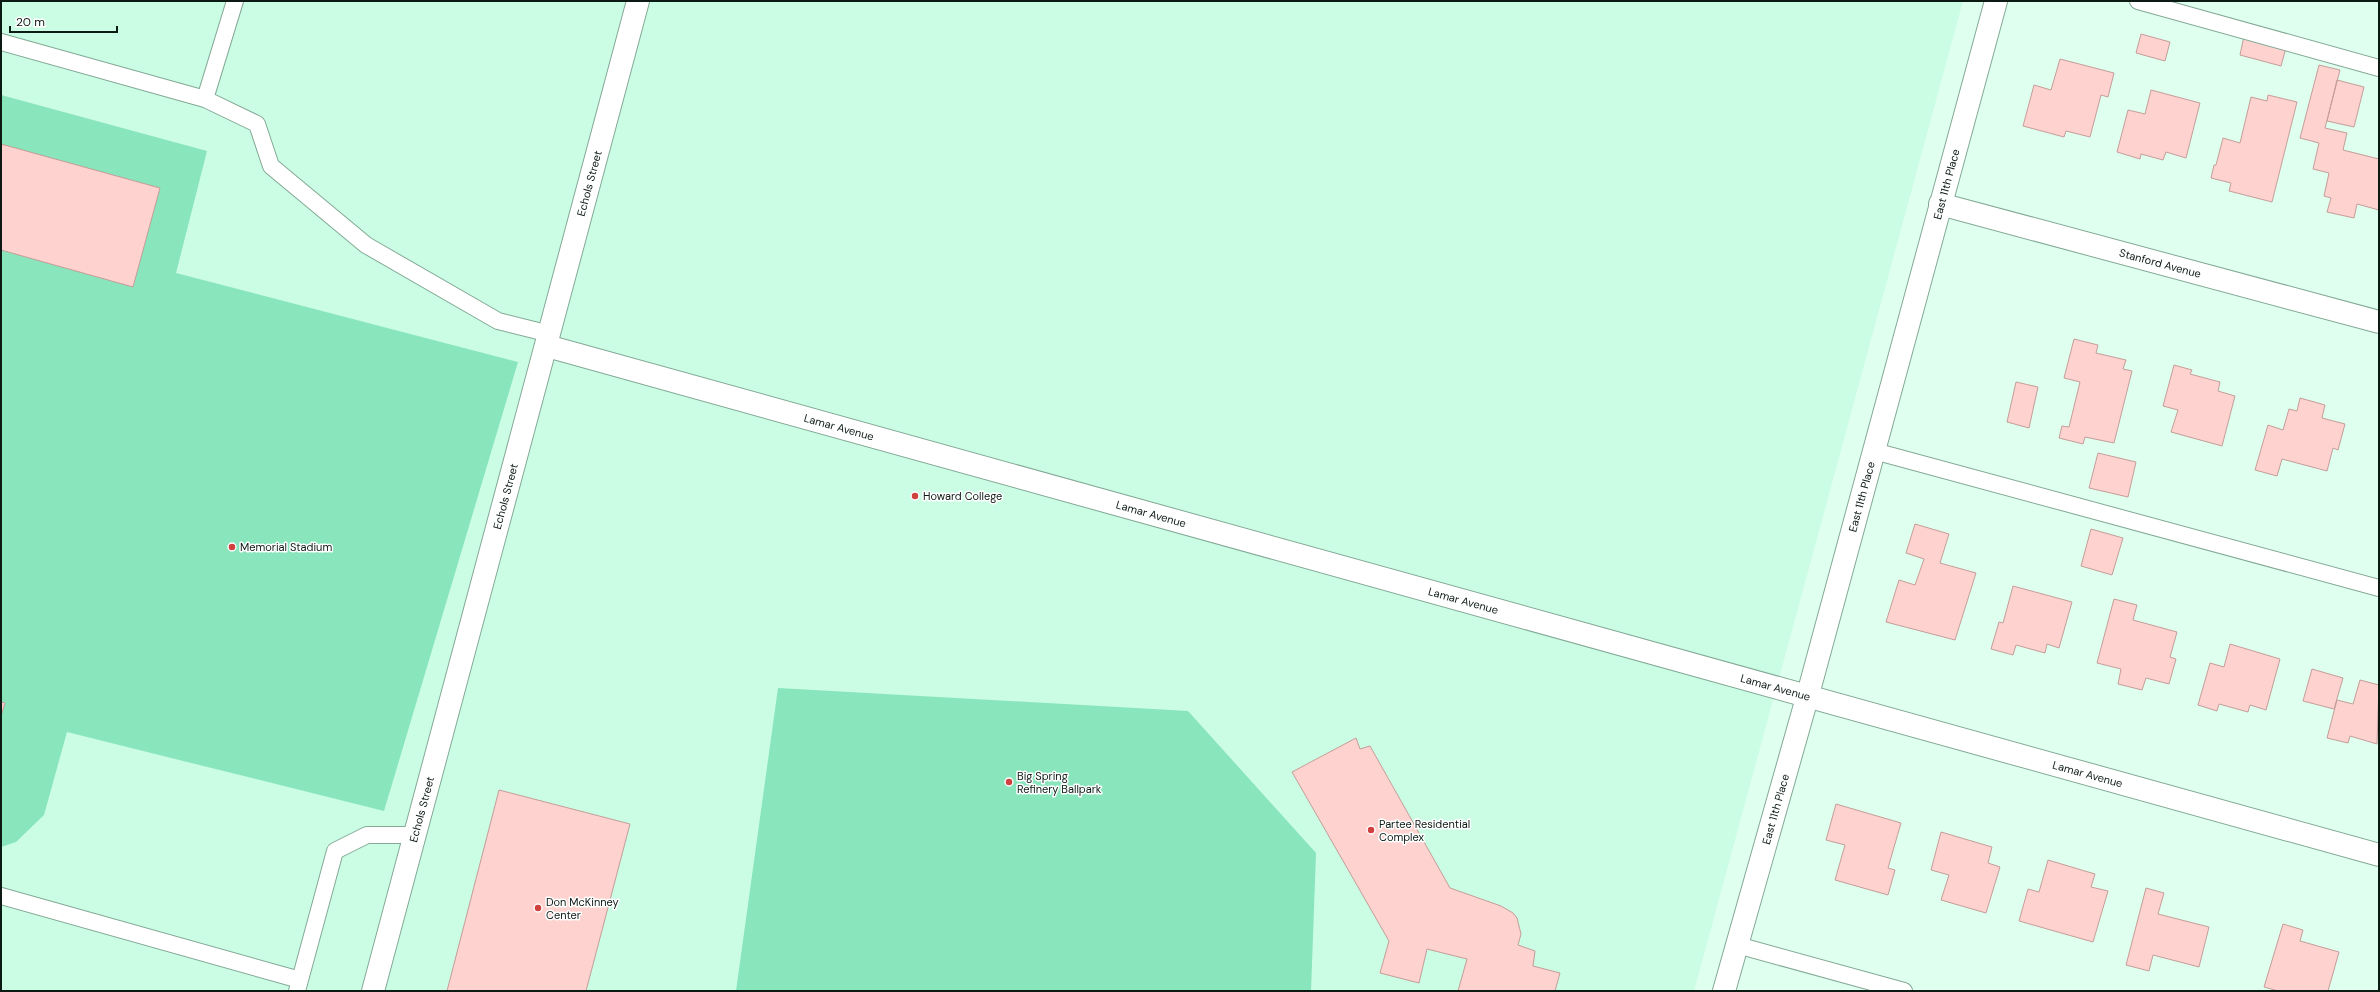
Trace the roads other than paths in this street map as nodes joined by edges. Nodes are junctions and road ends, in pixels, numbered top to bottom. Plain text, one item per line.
1 (235, 1) edge
2 (638, 1) edge
3 (1996, 1) edge
4 (2138, 1) edge
5 (1, 42) edge
6 (2379, 68) edge
7 (205, 99) junction
8 (1940, 204) junction
9 (2379, 322) edge
10 (548, 340) junction
11 (1874, 451) junction
12 (2379, 588) edge
13 (1806, 698) junction
14 (415, 835) junction
15 (2379, 855) edge
16 (1, 896) edge
17 (1737, 945) junction
18 (299, 986) edge
19 (373, 991) edge
20 (1724, 991) edge
21 (1904, 991) edge

1 - 7 lane
2 - 10 street, Echols Street
3 - 8 street, East 11th Place
4 - 6 lane
5 - 7 lane
7 - 10 lane
8 - 9 street, Stanford Avenue
8 - 11 street, East 11th Place
10 - 13 street, Lamar Avenue
10 - 14 street, Echols Street
11 - 12 lane
11 - 13 street, East 11th Place
13 - 15 street, Lamar Avenue
13 - 17 street, East 11th Place
14 - 18 lane
14 - 19 street, Echols Street
16 - 18 lane
17 - 20 street, East 11th Place
17 - 21 lane

